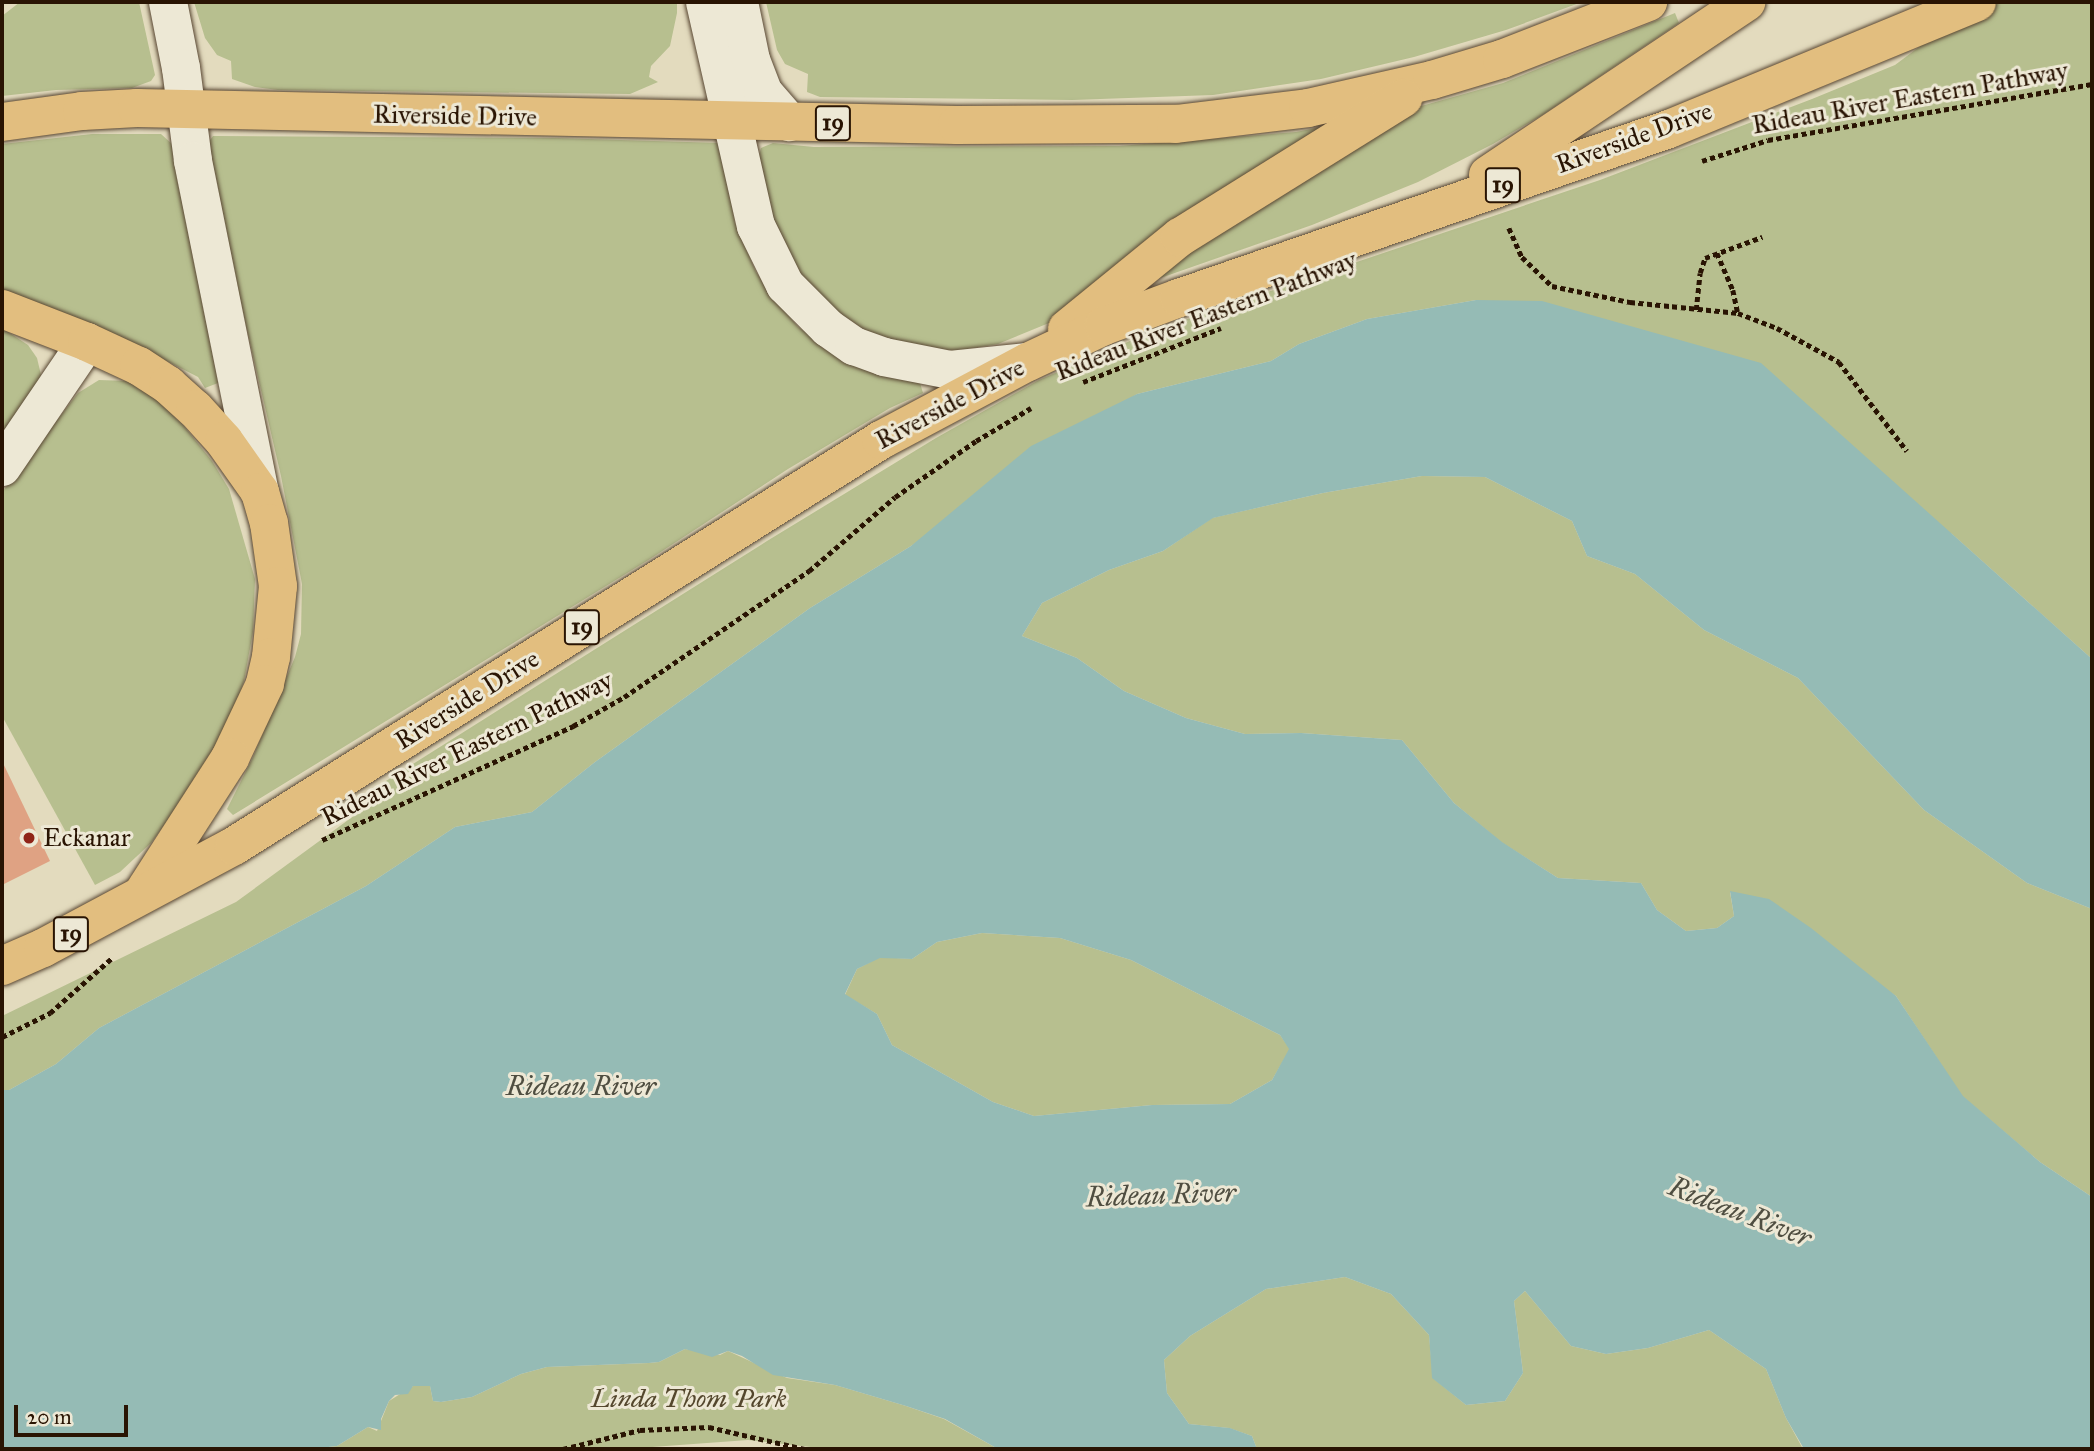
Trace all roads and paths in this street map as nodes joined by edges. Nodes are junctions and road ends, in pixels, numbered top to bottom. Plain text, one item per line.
1 (167, 2) edge
2 (705, 2) edge
3 (739, 2) edge
4 (1648, 2) edge
5 (1745, 2) edge
6 (1977, 2) edge
7 (1432, 80) junction
8 (2092, 84) edge
9 (186, 109) junction
10 (732, 121) junction
11 (2, 122) edge
12 (789, 122) junction
13 (1701, 161) dead end
14 (1446, 204) junction
15 (1522, 223) dead end
16 (1509, 228) junction
17 (1497, 232) dead end
18 (1762, 237) dead end
19 (1717, 253) junction
20 (2, 309) edge
21 (1696, 310) junction
22 (1738, 313) junction
23 (1229, 325) dead end
24 (87, 342) junction
25 (1028, 362) junction
26 (1076, 385) dead end
27 (1041, 402) dead end
28 (1907, 451) dead end
29 (2, 467) edge
30 (260, 492) junction
31 (310, 846) dead end
32 (139, 898) junction
33 (101, 956) dead end
34 (2, 966) edge
35 (2, 1037) edge
36 (563, 1449) edge
37 (804, 1449) edge

1 - 9 lane
2 - 10 lane
3 - 12 lane
4 - 7 main road, Riverside Drive / 19
5 - 14 main road
6 - 14 main road, Riverside Drive / 19
7 - 12 main road, Riverside Drive / 19
7 - 25 main road
8 - 13 path, Rideau River Eastern Pathway
9 - 10 main road, Riverside Drive / 19
9 - 11 main road, Riverside Drive / 19
9 - 30 lane
10 - 12 main road, Riverside Drive / 19
10 - 25 lane
14 - 25 main road, Riverside Drive / 19
15 - 16 path
16 - 17 path
16 - 21 path
18 - 19 path
19 - 21 path
19 - 22 path
20 - 24 main road
21 - 22 path
22 - 28 path
23 - 26 path, Rideau River Eastern Pathway
24 - 29 lane
24 - 30 main road
25 - 32 main road, Riverside Drive / 19
27 - 31 path, Rideau River Eastern Pathway
30 - 32 main road
32 - 34 main road, Riverside Drive / 19
33 - 35 path
36 - 37 path

